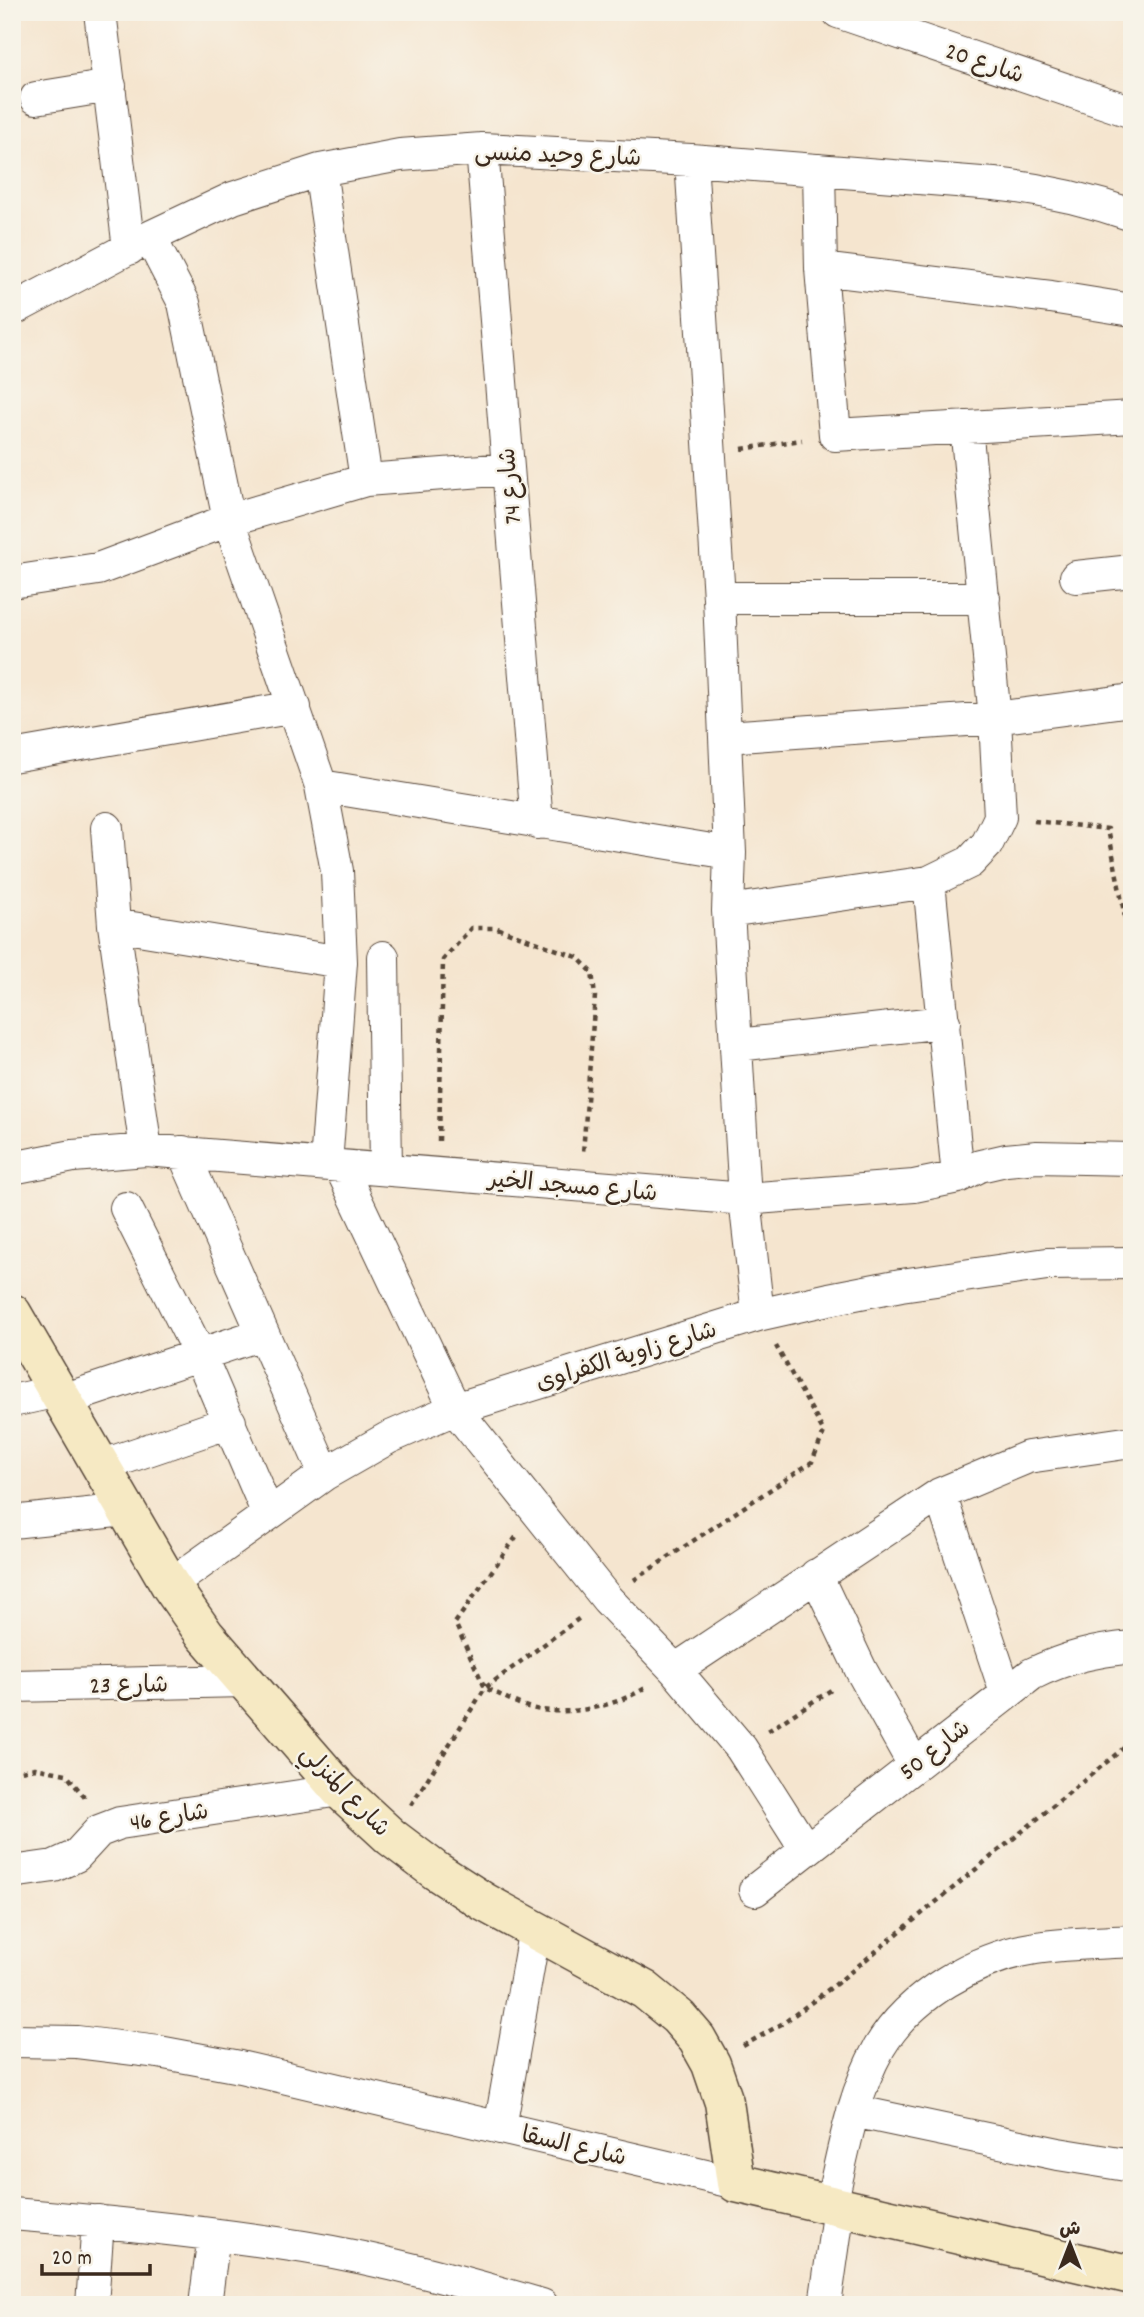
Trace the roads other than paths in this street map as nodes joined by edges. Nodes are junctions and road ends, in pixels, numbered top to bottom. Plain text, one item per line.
1 (100, 12) edge
2 (838, 12) edge
3 (110, 86) junction
4 (36, 98) dead end
5 (1132, 112) edge
6 (482, 149) junction
7 (691, 160) junction
8 (320, 170) junction
9 (819, 170) junction
10 (1132, 215) edge
11 (139, 243) junction
12 (821, 269) junction
13 (12, 310) edge
14 (1132, 310) edge
15 (1132, 417) edge
16 (966, 427) junction
17 (508, 469) junction
18 (366, 480) junction
19 (229, 520) junction
20 (1132, 571) edge
21 (1076, 577) dead end
22 (12, 582) edge
23 (719, 598) junction
24 (984, 598) junction
25 (1132, 700) edge
26 (295, 707) junction
27 (995, 719) junction
28 (726, 737) junction
29 (12, 756) edge
30 (321, 786) junction
31 (537, 823) junction
32 (107, 828) dead end
33 (730, 853) junction
34 (929, 882) junction
35 (728, 911) junction
36 (114, 925) junction
37 (383, 957) dead end
38 (341, 962) junction
39 (944, 1022) junction
40 (738, 1045) junction
41 (146, 1150) junction
42 (183, 1152) junction
43 (1132, 1159) edge
44 (333, 1165) junction
45 (12, 1168) edge
46 (386, 1169) junction
47 (958, 1177) junction
48 (746, 1199) junction
49 (126, 1208) dead end
50 (1132, 1263) edge
51 (12, 1313) edge
52 (758, 1315) junction
53 (262, 1334) junction
54 (200, 1355) junction
55 (60, 1396) junction
56 (12, 1401) edge
57 (455, 1409) junction
58 (230, 1422) junction
59 (1132, 1442) edge
60 (101, 1466) junction
61 (325, 1474) junction
62 (940, 1494) junction
63 (126, 1510) junction
64 (268, 1514) junction
65 (12, 1522) edge
66 (816, 1575) junction
67 (170, 1585) junction
68 (1132, 1647) edge
69 (675, 1670) junction
70 (246, 1681) junction
71 (12, 1686) edge
72 (1006, 1693) junction
73 (914, 1765) junction
74 (340, 1790) junction
75 (806, 1850) junction
76 (12, 1872) edge
77 (755, 1890) dead end
78 (535, 1928) junction
79 (1132, 1941) edge
80 (12, 2041) edge
81 (853, 2111) junction
82 (500, 2128) junction
83 (1132, 2165) edge
84 (736, 2183) junction
85 (835, 2206) junction
86 (12, 2214) edge
87 (98, 2221) junction
88 (214, 2235) junction
89 (1132, 2275) edge
90 (92, 2305) edge
91 (205, 2305) edge
92 (542, 2305) edge
93 (825, 2305) edge

1 - 3 street
2 - 5 street, شارع 20
3 - 4 street
3 - 11 street
6 - 7 street, شارع وحيد منسى
6 - 8 street, شارع وحيد منسى
6 - 17 street, شارع 74
7 - 9 street, شارع وحيد منسى
7 - 23 street
8 - 11 street, شارع وحيد منسى
8 - 18 street
9 - 10 street, شارع وحيد منسى
9 - 12 street
11 - 13 street, شارع وحيد منسى
11 - 19 street
12 - 14 street
12 - 16 street
15 - 16 street
16 - 24 street
17 - 18 street
17 - 31 street, شارع 74
18 - 19 street
19 - 22 street
19 - 26 street
20 - 21 street
23 - 24 street
23 - 28 street
24 - 27 street
25 - 27 street
26 - 29 street
26 - 30 street
27 - 28 street
27 - 34 street
28 - 33 street
30 - 31 street
30 - 38 street
31 - 33 street
32 - 36 street
33 - 35 street
34 - 35 street
34 - 39 street
35 - 40 street
36 - 38 street
36 - 41 street
37 - 46 street
38 - 44 street
39 - 40 street
39 - 47 street
40 - 48 street
41 - 42 street, شارع مسجد الخير
41 - 45 street, شارع مسجد الخير
42 - 44 street, شارع مسجد الخير
42 - 53 street
43 - 47 street, شارع مسجد الخير
44 - 46 street, شارع مسجد الخير
44 - 57 street
46 - 48 street, شارع مسجد الخير
47 - 48 street, شارع مسجد الخير
48 - 52 street
49 - 54 street
50 - 52 street, شارع زاوية الكفراوى
51 - 55 street, شارع المنزلي
52 - 57 street, شارع زاوية الكفراوى
53 - 54 street
53 - 61 street
54 - 55 street
54 - 58 street
55 - 56 street
55 - 60 street, شارع المنزلي
57 - 61 street, شارع زاوية الكفراوى
57 - 69 street
58 - 60 street
58 - 64 street
59 - 62 street
60 - 63 street, شارع المنزلي
61 - 64 street, شارع زاوية الكفراوى
62 - 66 street
62 - 72 street
63 - 65 street
63 - 67 street, شارع المنزلي
64 - 67 street, شارع زاوية الكفراوى
66 - 69 street
66 - 73 street
67 - 70 street, شارع المنزلي
68 - 72 street, شارع 50
69 - 75 street
70 - 71 street, شارع 23
70 - 74 street, شارع المنزلي
72 - 73 street, شارع 50
73 - 75 street, شارع 50
74 - 76 street, شارع 46
74 - 78 street, شارع المنزلي
75 - 77 street, شارع 50
78 - 82 street
78 - 84 street, شارع المنزلي
79 - 81 street
80 - 82 street, شارع السقا
81 - 83 street
81 - 85 street
82 - 84 street, شارع السقا
84 - 85 street, شارع السقا
85 - 89 street, شارع السقا
85 - 93 street
86 - 87 street
87 - 88 street
87 - 90 street
88 - 91 street
88 - 92 street

